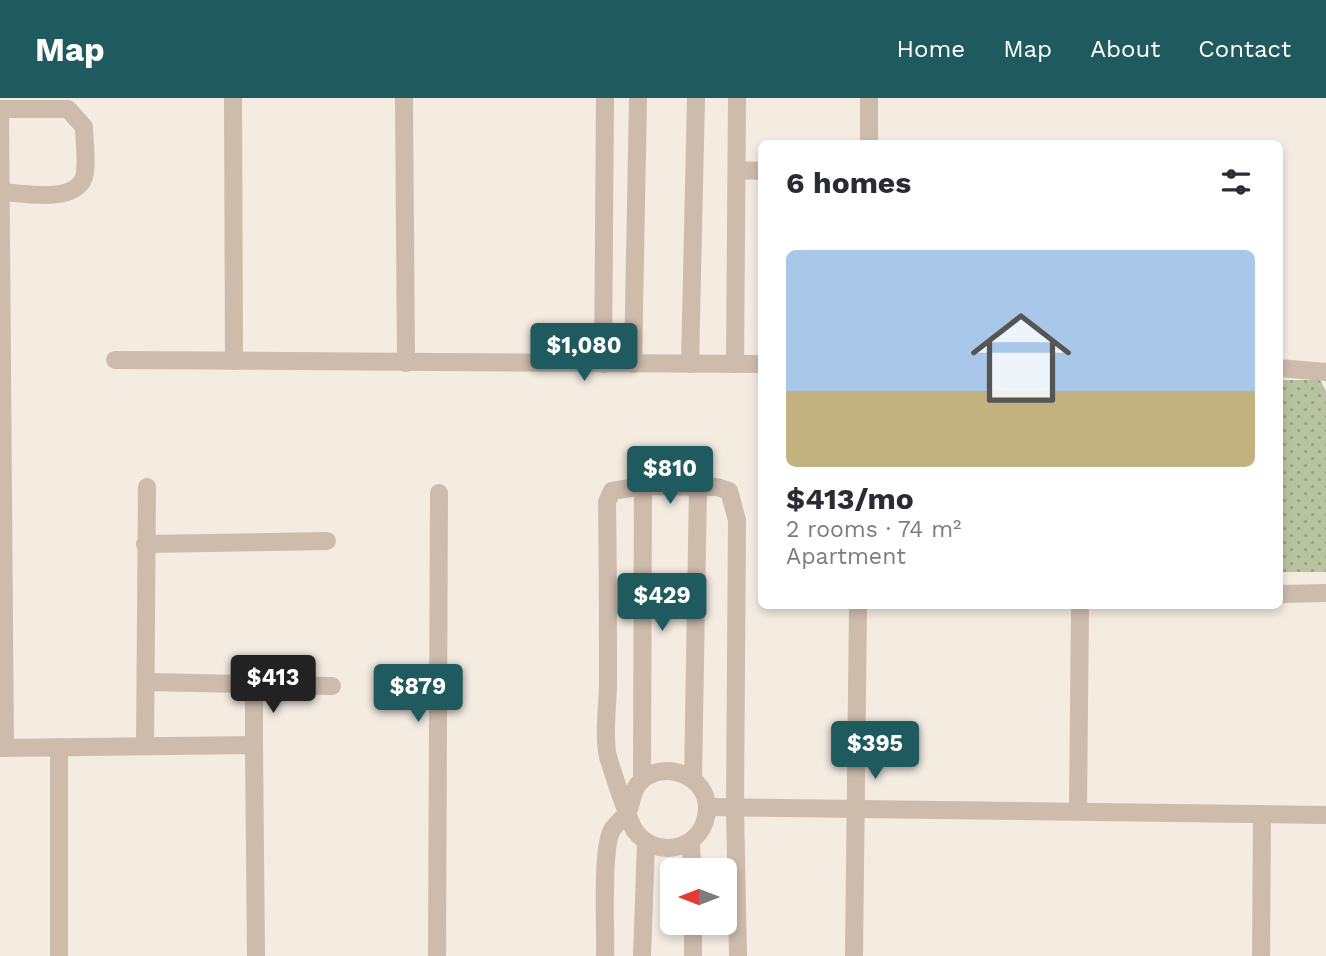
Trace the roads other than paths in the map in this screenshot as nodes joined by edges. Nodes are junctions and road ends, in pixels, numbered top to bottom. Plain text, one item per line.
1 (233, 98) edge
2 (404, 98) edge
3 (605, 98) edge
4 (638, 98) edge
5 (696, 98) edge
6 (737, 98) edge
7 (869, 98) edge
8 (0, 108) edge
9 (0, 115) edge
10 (869, 140) edge
11 (737, 170) junction
12 (758, 171) edge
13 (1, 192) edge
14 (116, 360) dead end
15 (234, 361) junction
16 (406, 363) junction
17 (603, 364) junction
18 (634, 364) junction
19 (690, 364) junction
20 (736, 364) junction
21 (758, 364) edge
22 (1283, 368) edge
23 (1326, 372) edge
24 (643, 486) junction
25 (147, 487) dead end
26 (698, 487) junction
27 (439, 493) dead end
28 (327, 541) dead end
29 (145, 544) junction
30 (1326, 593) edge
31 (1283, 594) edge
32 (858, 609) edge
33 (1080, 609) edge
34 (146, 682) junction
35 (254, 685) junction
36 (332, 686) dead end
37 (254, 745) junction
38 (145, 746) junction
39 (59, 747) junction
40 (2, 748) edge
41 (693, 779) junction
42 (642, 780) junction
43 (708, 807) junction
44 (735, 808) junction
45 (856, 810) junction
46 (629, 811) junction
47 (1078, 811) junction
48 (1262, 814) junction
49 (1326, 815) edge
50 (691, 842) junction
51 (646, 843) junction
52 (692, 858) edge
53 (693, 935) edge
54 (59, 956) edge
55 (256, 956) edge
56 (437, 956) edge
57 (605, 956) edge
58 (642, 956) edge
59 (693, 956) edge
60 (738, 956) edge
61 (854, 956) edge
62 (1261, 956) edge

1 - 15 street
2 - 16 street
3 - 17 street
4 - 18 street
5 - 19 street
6 - 11 street
7 - 10 street
8 - 13 street
9 - 13 street
11 - 12 street
11 - 20 street
13 - 40 street
14 - 15 street
15 - 16 street
16 - 17 street
17 - 18 street
18 - 19 street
19 - 20 street
20 - 21 street
22 - 23 street
24 - 26 street
24 - 42 street
24 - 46 street
25 - 29 street
26 - 41 street
26 - 44 street
27 - 56 street
28 - 29 street
29 - 34 street
30 - 31 street
32 - 45 street
33 - 47 street
34 - 35 street
34 - 38 street
35 - 36 street
35 - 37 street
37 - 38 street
37 - 55 street
38 - 39 street
39 - 40 street
39 - 54 street
41 - 42 street
41 - 43 street
42 - 46 street
43 - 44 street
43 - 50 street
44 - 45 street
44 - 60 street
45 - 47 street
45 - 61 street
46 - 51 street
46 - 57 street
47 - 48 street
48 - 49 street
48 - 62 street
50 - 51 street
50 - 52 street
51 - 58 street
53 - 59 street

